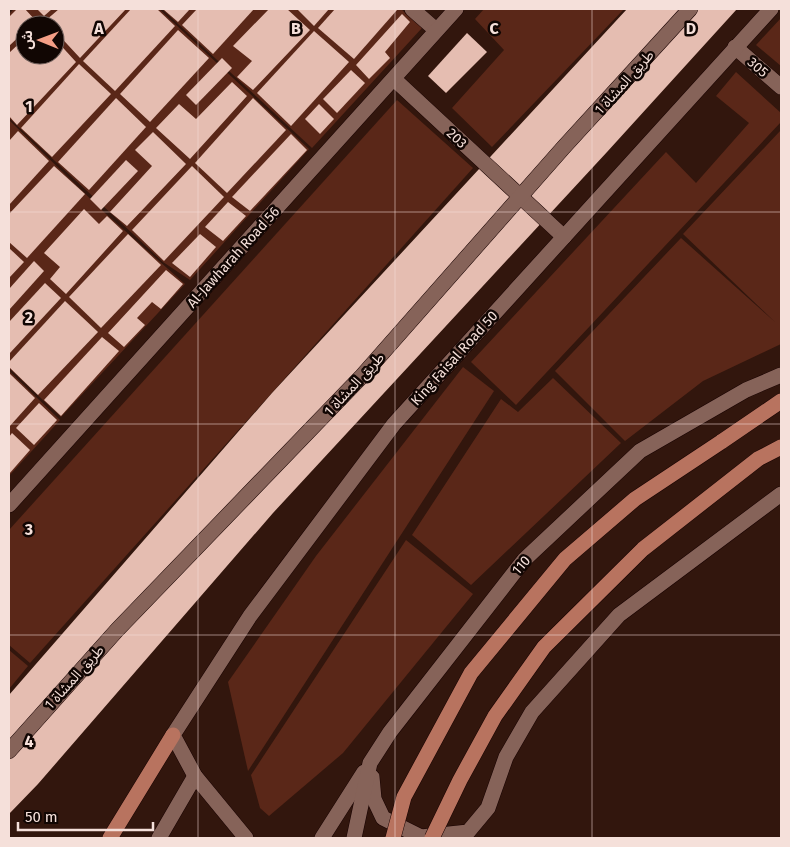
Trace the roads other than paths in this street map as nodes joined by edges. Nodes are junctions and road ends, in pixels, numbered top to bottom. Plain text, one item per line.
1 (412, 9) edge
2 (456, 9) edge
3 (690, 9) edge
4 (771, 9) edge
5 (436, 30) junction
6 (735, 47) junction
7 (394, 79) junction
8 (781, 87) edge
9 (521, 197) junction
10 (564, 237) junction
11 (781, 375) edge
12 (781, 401) edge
13 (781, 447) edge
14 (781, 494) edge
15 (9, 505) edge
16 (173, 735) junction
17 (9, 751) edge
18 (370, 763) junction
19 (196, 776) junction
20 (110, 838) edge
21 (159, 838) edge
22 (246, 838) edge
23 (322, 838) edge
24 (354, 838) edge
25 (393, 838) edge
26 (432, 838) edge

1 - 5 street
2 - 5 street, Al-Jawharah Road 56
3 - 9 street, طريق المشاة 1
4 - 6 street, King Faisal Road 50
5 - 7 street, Al-Jawharah Road 56
6 - 8 street, 305
6 - 10 street, King Faisal Road 50
7 - 9 street, 203
7 - 15 street, Al-Jawharah Road 56
9 - 10 street, 203
9 - 17 street, طريق المشاة 1
10 - 16 street, King Faisal Road 50
11 - 18 street, 110
12 - 25 main road, bridge
13 - 26 main road, bridge
14 - 18 street
16 - 19 street
16 - 20 main road
18 - 23 street
18 - 24 street, 110
19 - 21 street
19 - 22 street

